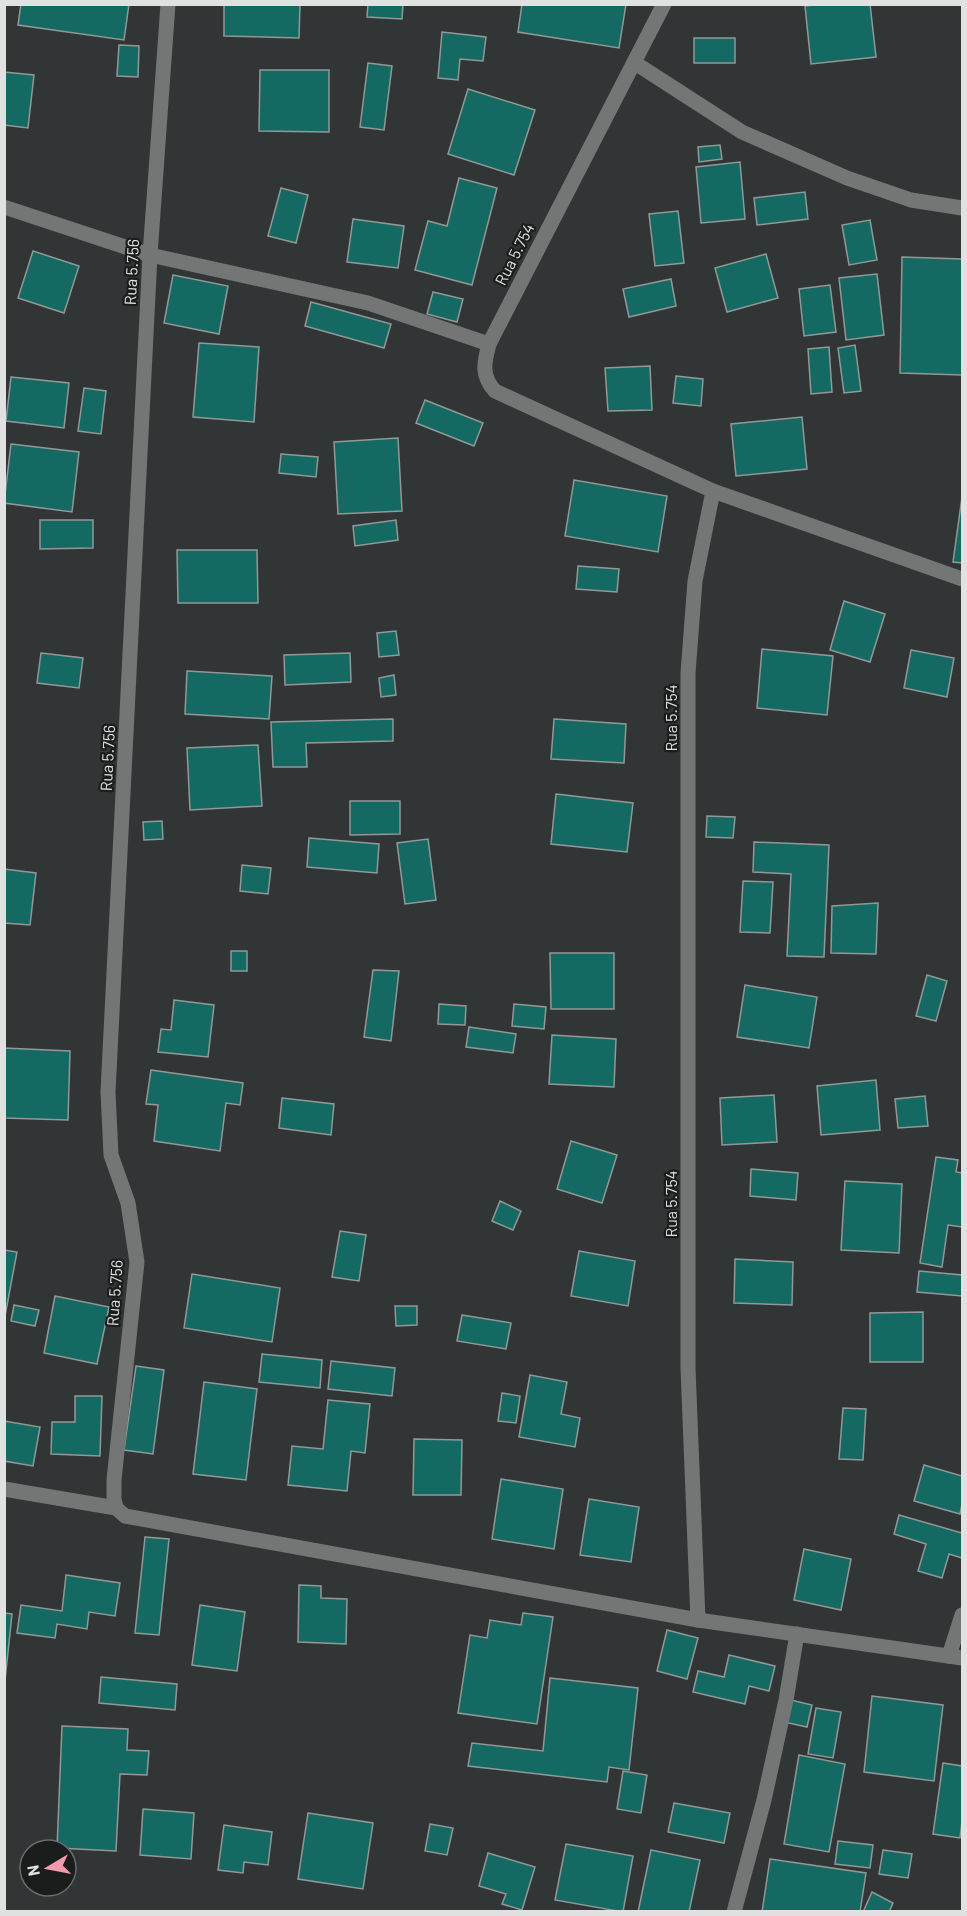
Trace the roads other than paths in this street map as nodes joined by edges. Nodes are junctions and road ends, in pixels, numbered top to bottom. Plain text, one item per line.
1 (168, 4) edge
2 (664, 4) edge
3 (635, 63) junction
4 (4, 207) edge
5 (963, 208) edge
6 (150, 255) junction
7 (489, 344) junction
8 (713, 491) junction
9 (963, 579) edge
10 (4, 1489) edge
11 (116, 1508) junction
12 (963, 1615) edge
13 (698, 1620) junction
14 (797, 1634) junction
15 (956, 1657) edge
16 (734, 1911) edge

1 - 6 street, Rua 5.756
2 - 3 street, Rua 5.754
3 - 5 street
3 - 7 street, Rua 5.754
4 - 6 street
6 - 7 street
6 - 11 street, Rua 5.756
7 - 8 street, Rua 5.754
8 - 9 street
8 - 13 street, Rua 5.754
10 - 11 street
11 - 13 street
12 - 15 street
13 - 14 street
14 - 15 street
14 - 16 street

